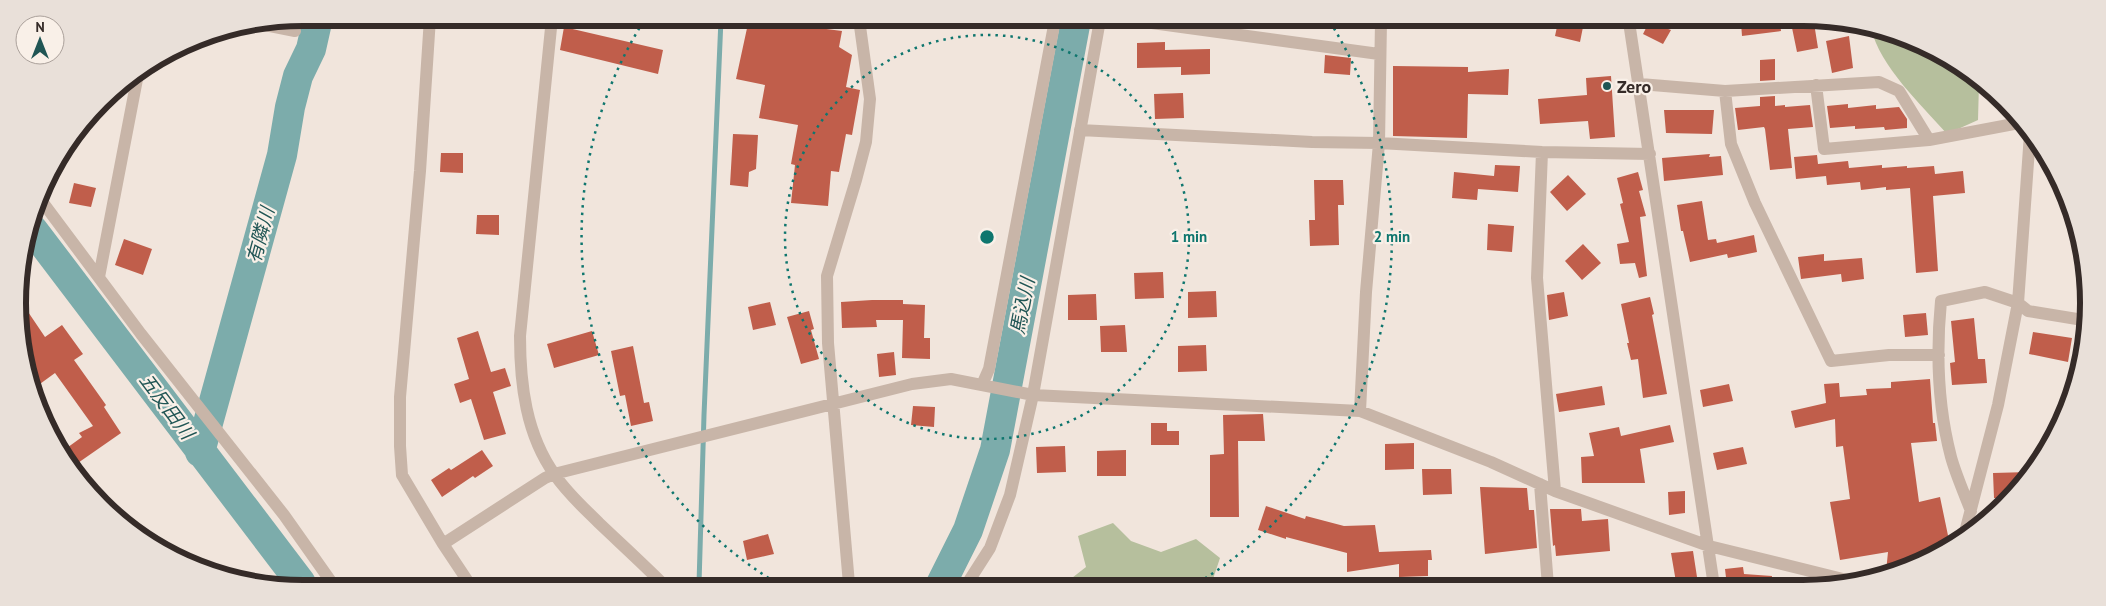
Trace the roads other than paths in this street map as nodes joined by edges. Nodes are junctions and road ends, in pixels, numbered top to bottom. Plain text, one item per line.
1 (429, 26) edge
2 (551, 26) edge
3 (861, 26) edge
4 (1054, 26) edge
5 (1099, 26) edge
6 (1174, 26) edge
7 (1381, 26) edge
8 (1630, 26) edge
9 (279, 28) edge
10 (295, 31) dead end
11 (1379, 54) junction
12 (136, 82) edge
13 (1640, 84) junction
14 (1816, 86) junction
15 (1725, 90) junction
16 (2014, 124) edge
17 (1080, 130) junction
18 (1928, 140) junction
19 (1379, 143) junction
20 (2029, 144) edge
21 (1542, 152) junction
22 (1650, 154) junction
23 (44, 204) edge
24 (99, 277) junction
25 (2018, 303) junction
26 (2079, 319) edge
27 (1939, 355) junction
28 (985, 385) junction
29 (1032, 395) junction
30 (833, 404) junction
31 (1360, 411) junction
32 (554, 474) junction
33 (1540, 484) junction
34 (1555, 490) junction
35 (1971, 511) junction
36 (1967, 526) edge
37 (443, 544) junction
38 (1709, 546) junction
39 (1836, 577) edge
40 (330, 580) edge
41 (466, 580) edge
42 (659, 580) edge
43 (849, 580) edge
44 (970, 580) edge
45 (1548, 580) edge
46 (1713, 580) edge

1 - 37 street
2 - 32 street
3 - 30 street
4 - 28 street
5 - 17 street
6 - 11 street
7 - 11 street
8 - 13 street
9 - 10 street
11 - 19 street
12 - 24 street
13 - 15 street
13 - 22 street
14 - 15 street
14 - 18 street
14 - 18 street
15 - 27 street
16 - 18 street
17 - 19 street
17 - 29 street
19 - 21 street
19 - 31 street
20 - 25 street
21 - 22 street
21 - 34 street
22 - 38 street
23 - 24 street
24 - 40 street
25 - 26 street
25 - 27 street
25 - 35 street
27 - 35 street
28 - 29 street
28 - 30 street
29 - 31 street
29 - 44 street
30 - 32 street
30 - 43 street
31 - 33 street
32 - 37 street
32 - 42 street
33 - 34 street
33 - 45 street
34 - 38 street
35 - 36 street
37 - 41 street
38 - 39 street
38 - 46 street

